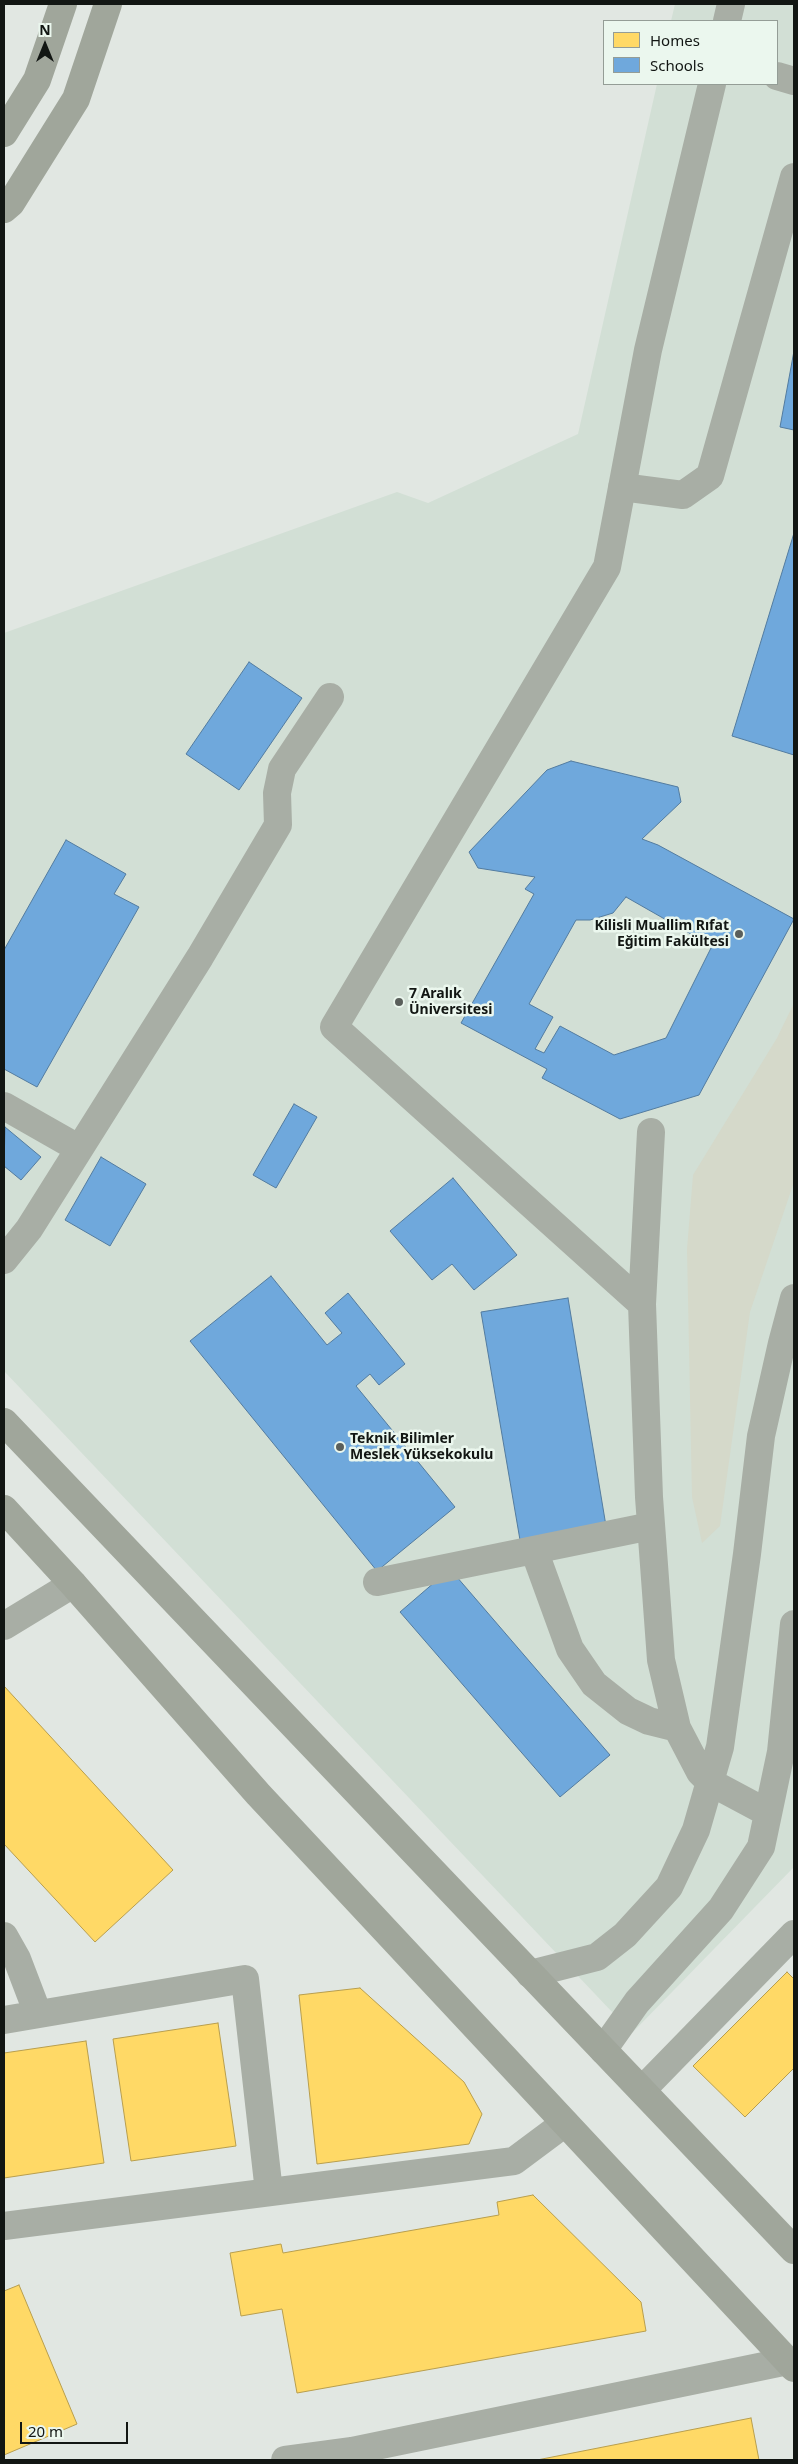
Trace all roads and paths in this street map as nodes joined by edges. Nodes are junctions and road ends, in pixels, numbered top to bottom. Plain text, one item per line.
1 (62, 4) edge
2 (108, 4) edge
3 (731, 4) edge
4 (727, 20) edge
5 (778, 76) edge
6 (794, 81) edge
7 (712, 85) edge
8 (4, 133) edge
9 (794, 177) edge
10 (4, 209) edge
11 (622, 487) junction
12 (330, 697) dead end
13 (4, 1106) edge
14 (651, 1132) dead end
15 (78, 1148) junction
16 (4, 1260) edge
17 (794, 1298) edge
18 (642, 1304) junction
19 (788, 1343) edge
20 (4, 1422) edge
21 (4, 1509) edge
22 (651, 1526) junction
23 (534, 1550) junction
24 (377, 1582) dead end
25 (73, 1584) junction
26 (794, 1624) edge
27 (4, 1626) edge
28 (677, 1728) junction
29 (710, 1782) junction
30 (768, 1813) junction
31 (794, 1934) edge
32 (4, 1936) edge
33 (530, 1974) junction
34 (38, 2014) junction
35 (4, 2020) edge
36 (603, 2050) junction
37 (642, 2090) junction
38 (566, 2123) junction
39 (269, 2192) junction
40 (4, 2226) edge
41 (794, 2250) edge
42 (791, 2364) edge
43 (353, 2455) edge
44 (285, 2460) edge

1 - 8 main road
2 - 10 main road
3 - 4 street
5 - 6 street
7 - 11 street
9 - 11 street
11 - 18 street
12 - 15 street
13 - 15 street
14 - 18 street
15 - 16 street
17 - 19 street
18 - 22 street
19 - 29 street
20 - 33 main road
21 - 25 main road
22 - 23 street
22 - 28 street
23 - 24 street
23 - 28 street
25 - 27 street
25 - 38 main road
26 - 30 street
28 - 29 street
29 - 30 street
29 - 33 street
30 - 36 street
31 - 37 street
32 - 34 street
33 - 36 main road
34 - 35 street
34 - 39 street
36 - 37 main road
37 - 41 main road
38 - 39 street
38 - 42 main road
39 - 40 street
42 - 43 street
43 - 44 street

